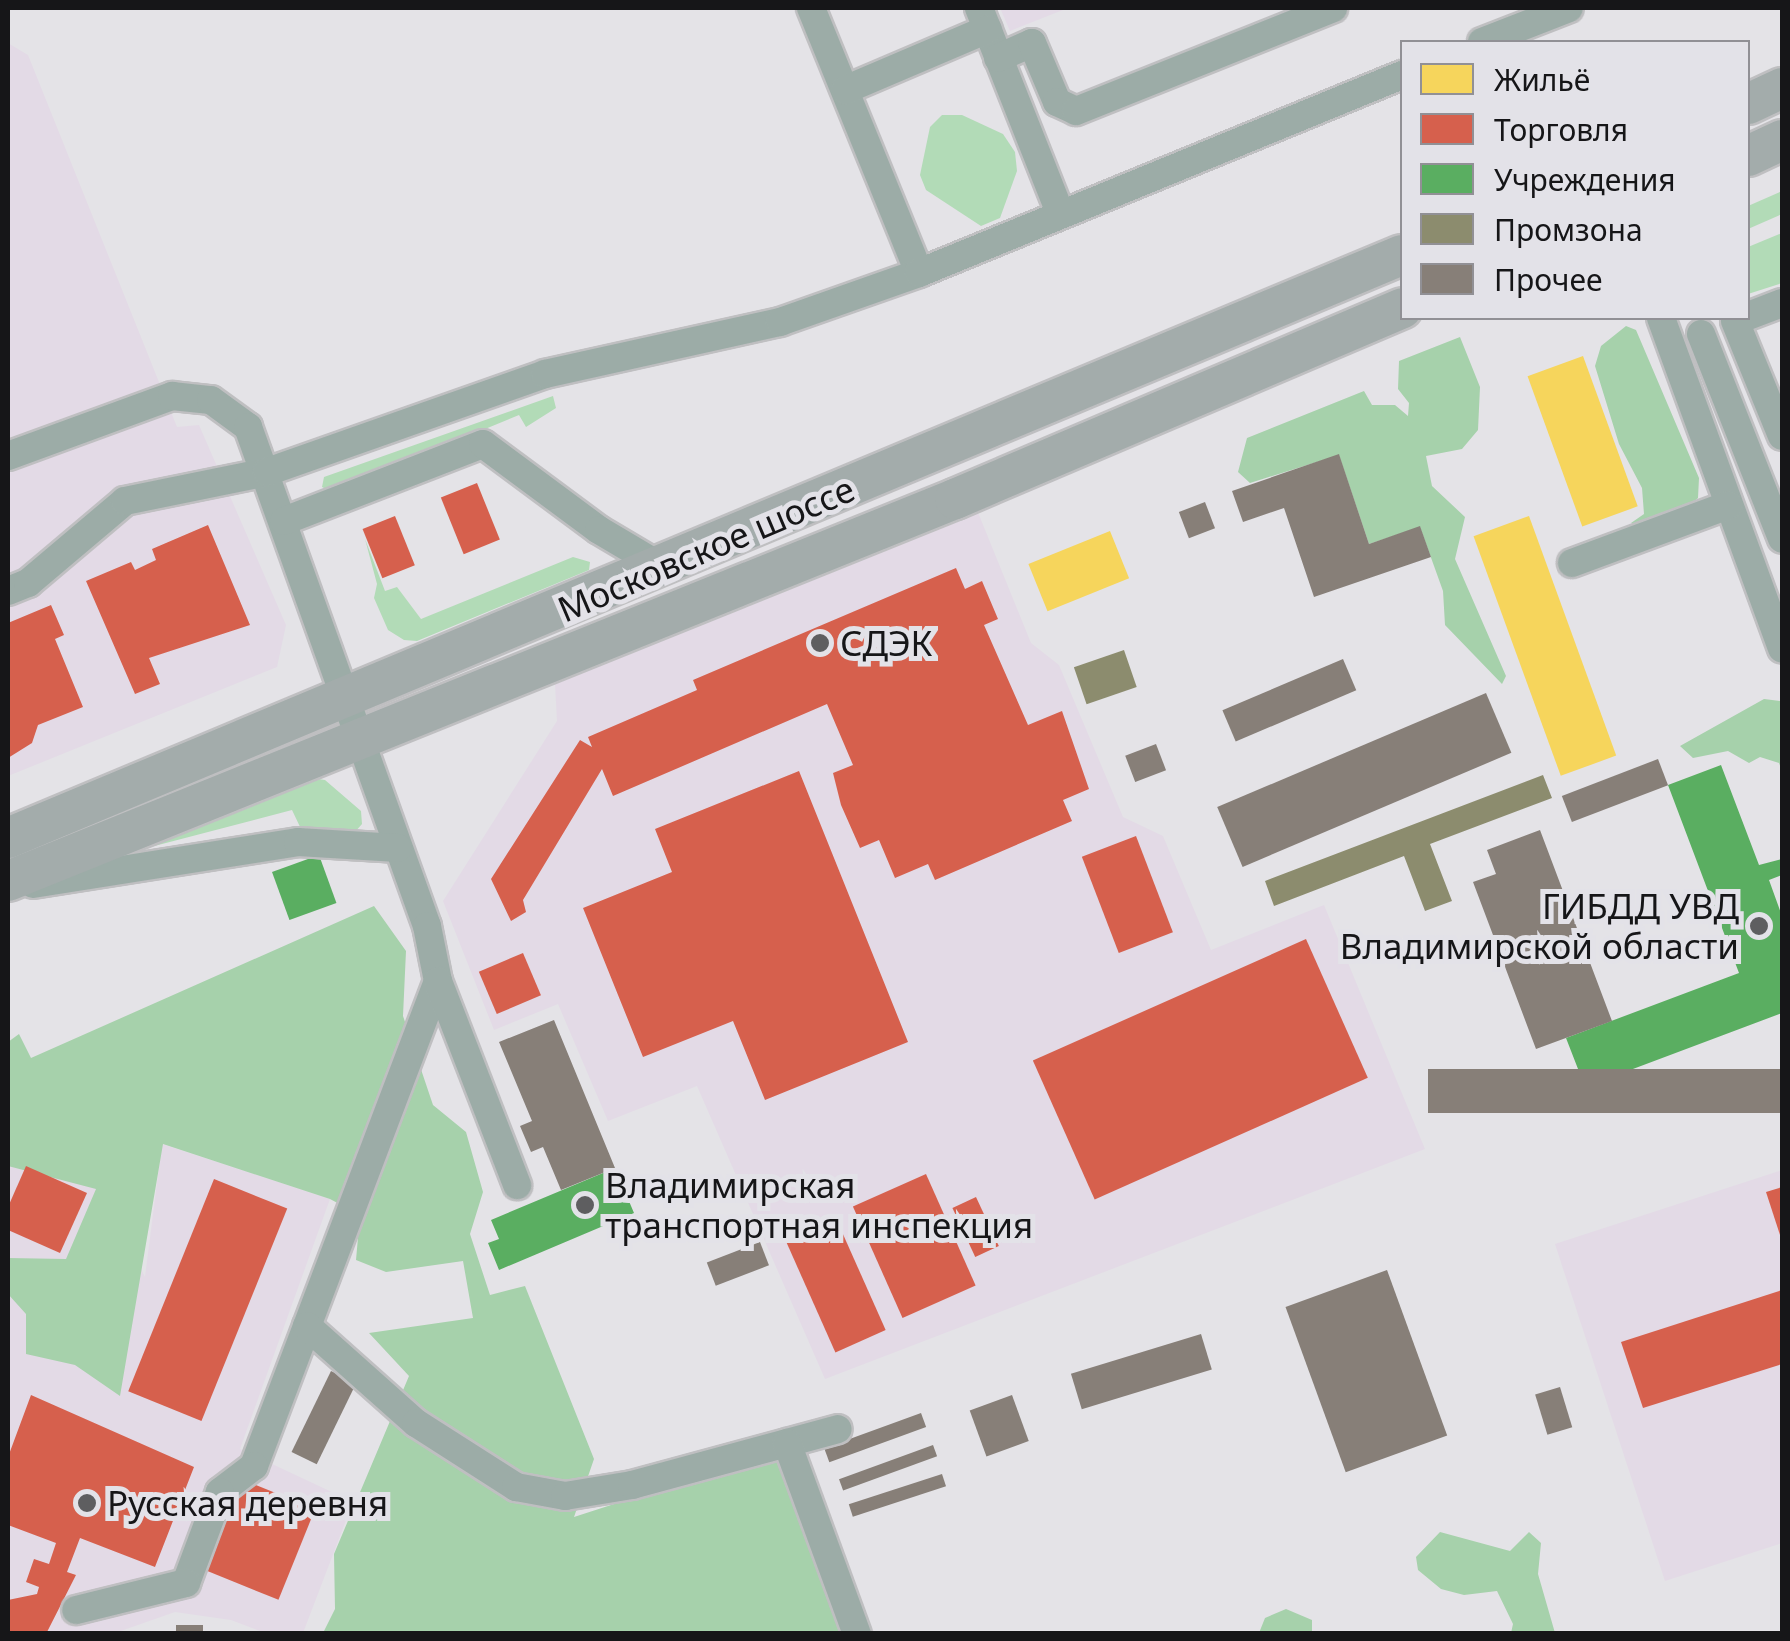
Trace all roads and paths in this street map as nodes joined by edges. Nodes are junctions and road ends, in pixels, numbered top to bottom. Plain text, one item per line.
1 (812, 8) edge
2 (1333, 8) edge
3 (1569, 8) edge
4 (984, 18) edge
5 (1487, 40) edge
6 (998, 58) junction
7 (1400, 76) edge
8 (1782, 88) edge
9 (845, 90) junction
10 (1750, 103) edge
11 (1782, 140) edge
12 (1750, 155) edge
13 (1060, 213) junction
14 (1400, 256) edge
15 (919, 273) junction
16 (1782, 302) edge
17 (1400, 309) edge
18 (1750, 315) edge
19 (1662, 320) edge
20 (1666, 320) edge
21 (1737, 320) edge
22 (1743, 320) edge
23 (1701, 334) junction
24 (1782, 436) edge
25 (8, 456) edge
26 (267, 472) junction
27 (1729, 505) junction
28 (284, 521) junction
29 (1782, 539) edge
30 (1572, 563) dead end
31 (663, 568) junction
32 (8, 591) edge
33 (1782, 649) edge
34 (346, 697) junction
35 (360, 738) junction
36 (8, 838) edge
37 (398, 848) junction
38 (8, 881) edge
39 (8, 890) edge
40 (438, 981) junction
41 (517, 1185) dead end
42 (308, 1326) junction
43 (838, 1429) dead end
44 (787, 1443) junction
45 (76, 1610) dead end
46 (857, 1634) edge

1 - 9 street
2 - 6 street
3 - 5 street
4 - 6 street
4 - 9 street
6 - 13 street
7 - 13 street
8 - 10 highway
9 - 15 street
11 - 12 highway
13 - 15 street
14 - 31 highway, Московское шоссе
15 - 26 street
16 - 18 street
17 - 35 highway, Московское шоссе
19 - 27 street
20 - 23 street
21 - 23 street
22 - 24 street
23 - 29 street
25 - 26 street
26 - 28 street
26 - 32 street
27 - 30 street
27 - 33 street
28 - 31 street
28 - 34 street
31 - 34 highway, Московское шоссе
34 - 35 street
34 - 36 highway, Московское шоссе
35 - 37 street
35 - 38 highway, Московское шоссе
37 - 39 street
37 - 40 street
40 - 41 street
40 - 42 street
42 - 44 street
42 - 45 street
43 - 44 street
44 - 46 street

